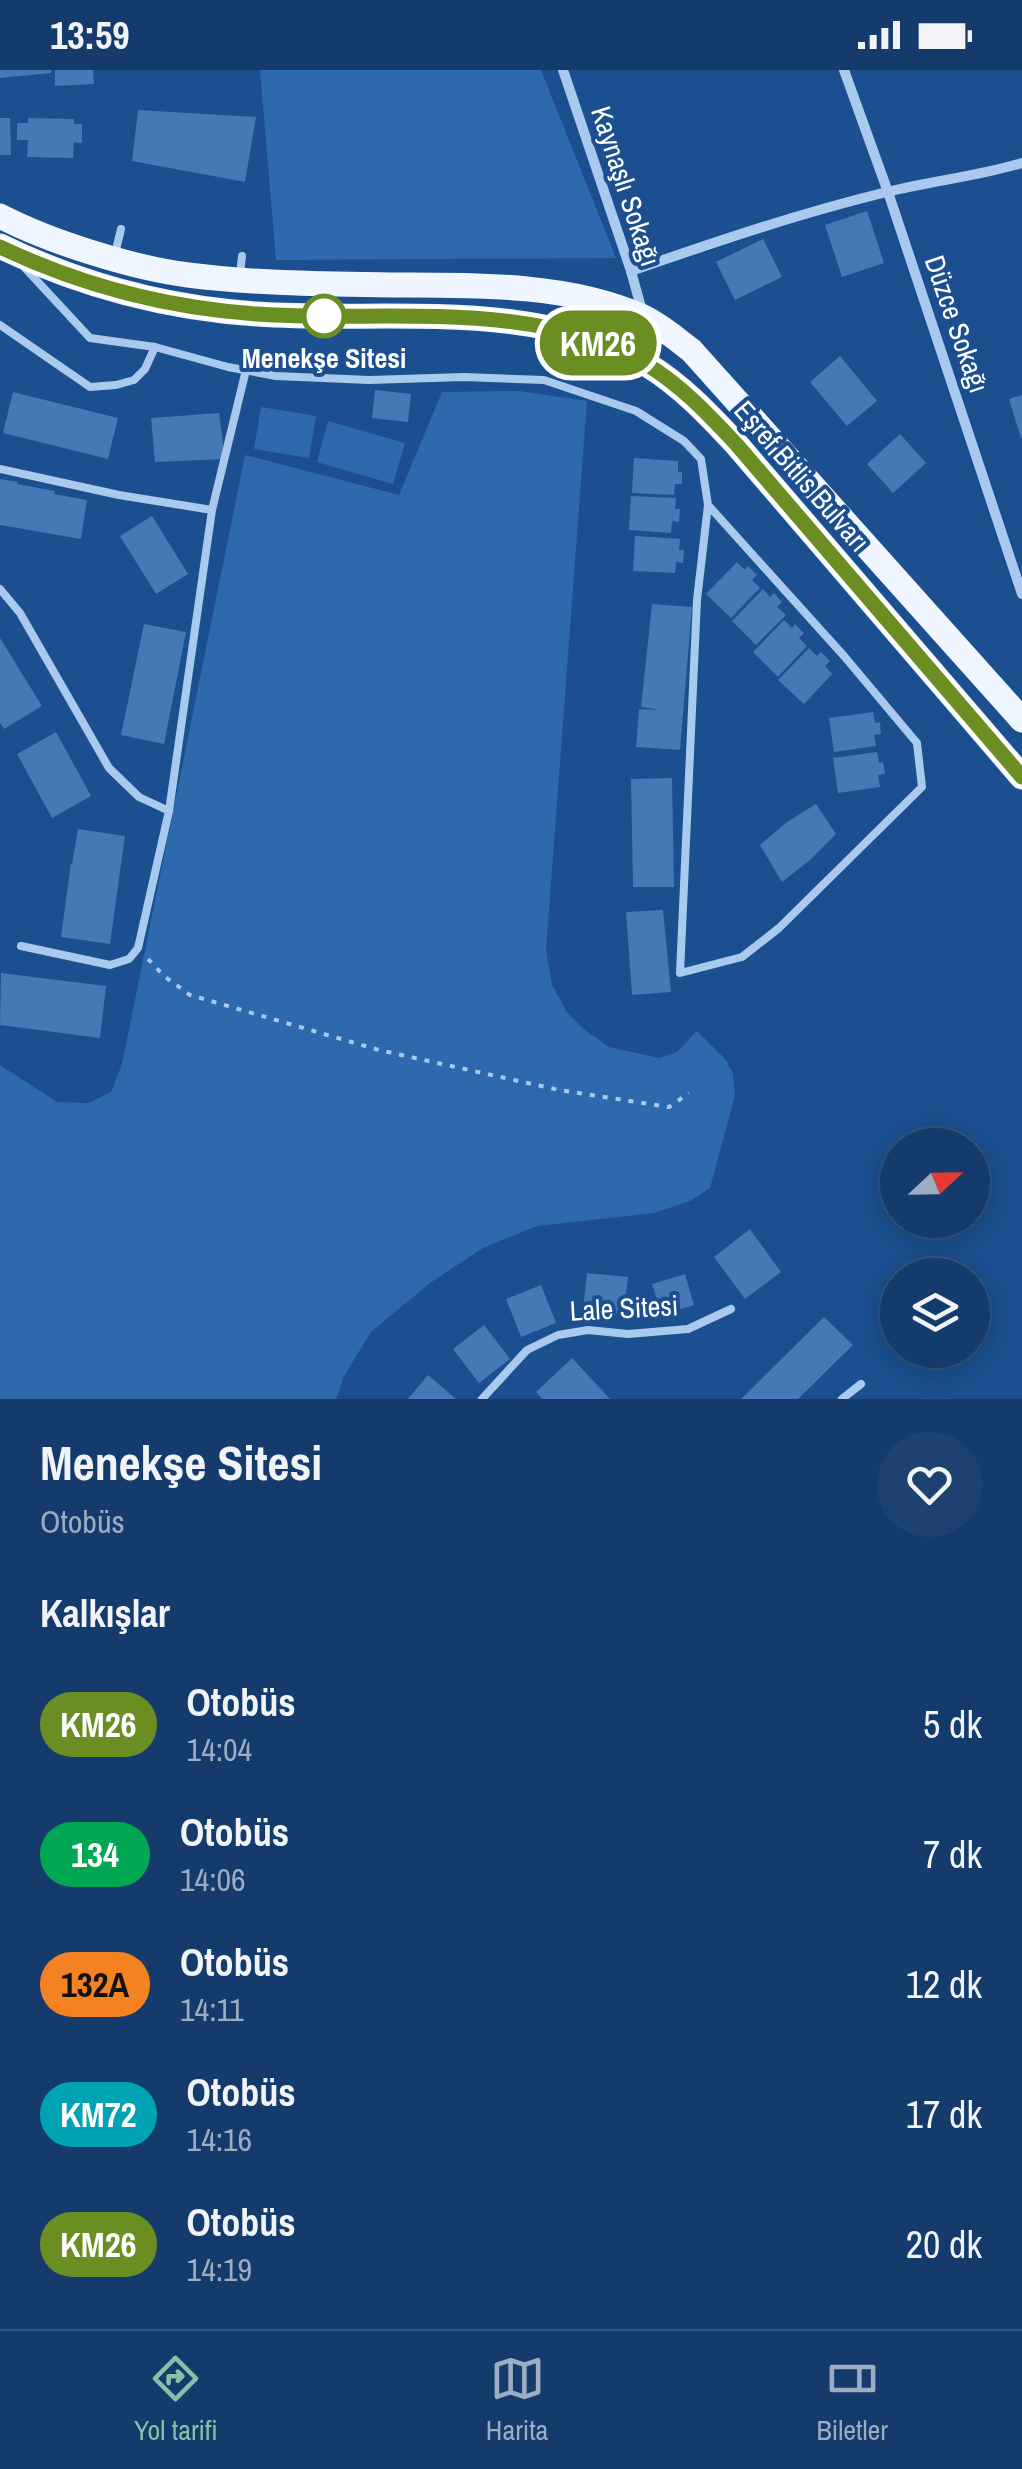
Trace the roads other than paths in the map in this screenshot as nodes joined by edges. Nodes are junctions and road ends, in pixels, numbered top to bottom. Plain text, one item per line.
1 (563, 70) edge
2 (844, 70) edge
3 (1022, 163) edge
4 (888, 192) junction
5 (0, 216) edge
6 (121, 230) dead end
7 (4, 248) edge
8 (114, 258) junction
9 (631, 271) junction
10 (643, 317) junction
11 (0, 325) edge
12 (156, 347) junction
13 (246, 370) junction
14 (0, 470) edge
15 (708, 505) junction
16 (212, 510) junction
17 (0, 588) edge
18 (1022, 594) edge
19 (1022, 720) edge
20 (1022, 777) edge
21 (169, 811) junction
22 (21, 946) dead end
23 (731, 1309) dead end
24 (861, 1384) dead end
25 (481, 1399) edge
26 (842, 1399) edge

1 - 9 street, Kaynaşlı Sokağı
2 - 4 street, Düzce Sokağı
3 - 4 street
4 - 9 street
4 - 18 street, Düzce Sokağı
5 - 8 main road, Eşref Bitlis Bulvarı
6 - 8 lane
7 - 12 lane
7 - 20 main road, Eşref Bitlis Bulvarı
8 - 10 main road, Eşref Bitlis Bulvarı
9 - 10 street, Kaynaşlı Sokağı
10 - 19 main road, Eşref Bitlis Bulvarı
11 - 12 lane
12 - 13 lane
13 - 15 lane
13 - 16 lane
14 - 16 lane
15 - 15 lane
16 - 21 lane
17 - 21 lane
21 - 22 lane
23 - 25 lane, Lale Sitesi
24 - 26 lane

